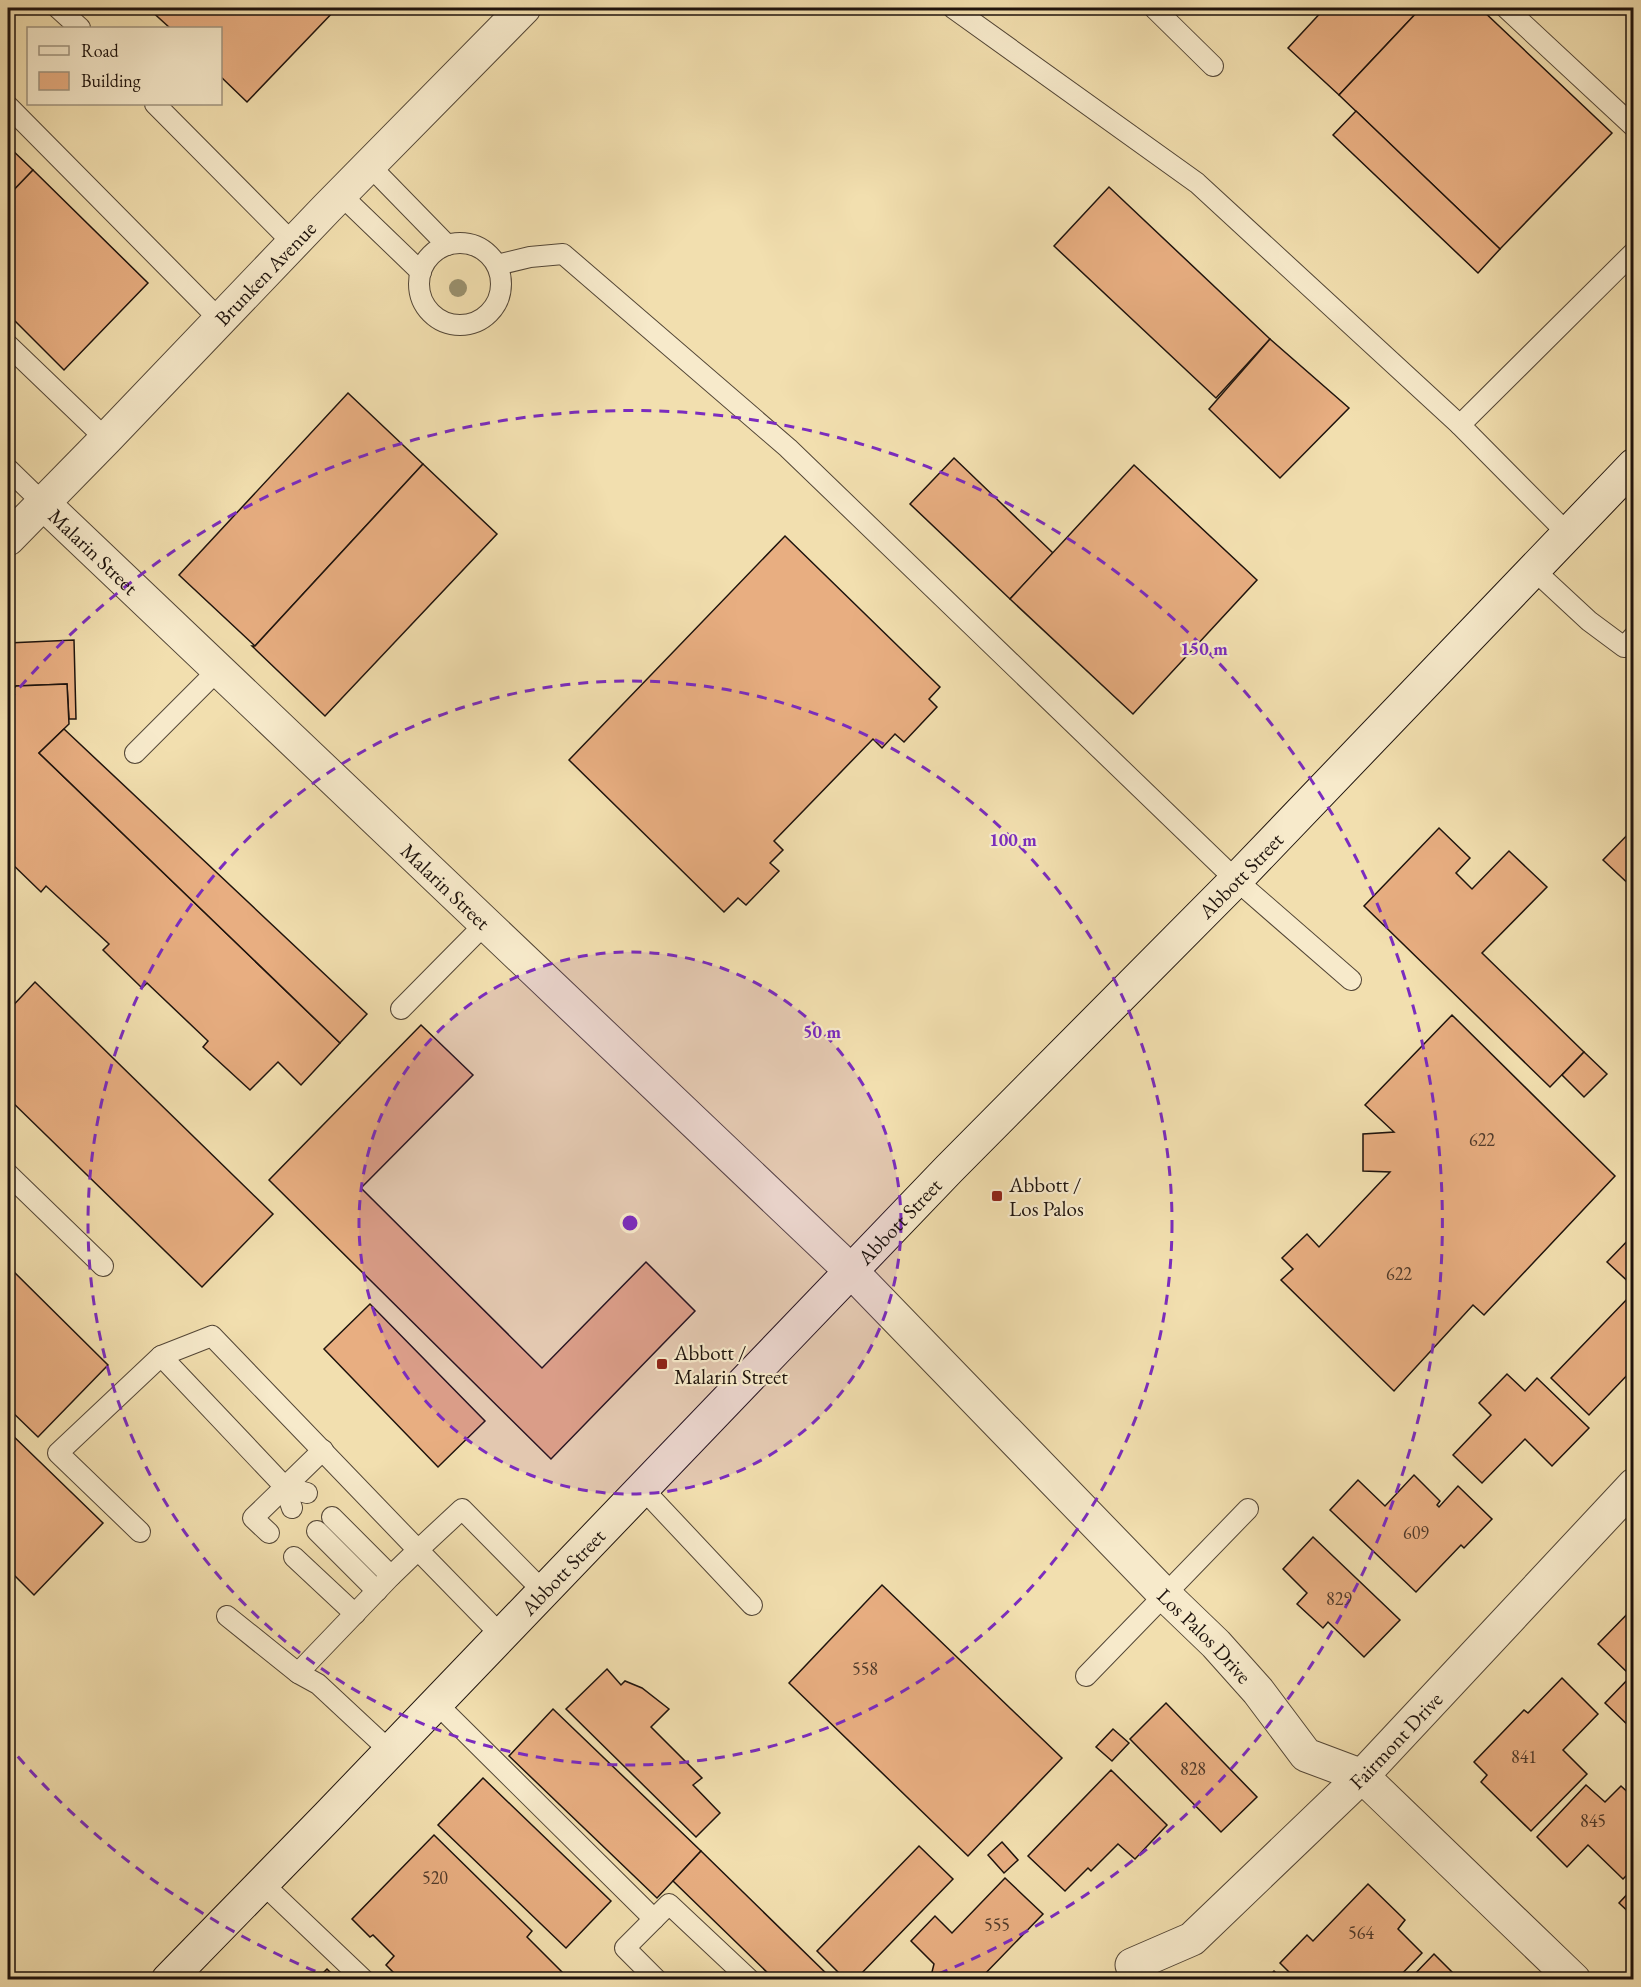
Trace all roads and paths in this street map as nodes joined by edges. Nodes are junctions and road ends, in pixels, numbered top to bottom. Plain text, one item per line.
1 (58, 8) edge
2 (524, 8) edge
3 (954, 8) edge
4 (1154, 8) edge
5 (1506, 8) edge
6 (79, 27) edge
7 (1213, 66) dead end
8 (156, 105) edge
9 (8, 106) edge
10 (1634, 127) edge
11 (369, 165) junction
12 (341, 195) junction
13 (293, 243) junction
14 (447, 245) junction
15 (1634, 252) edge
16 (497, 265) junction
17 (420, 272) junction
18 (220, 320) junction
19 (8, 345) edge
20 (1460, 425) junction
21 (106, 439) junction
22 (1634, 465) edge
23 (8, 469) edge
24 (43, 503) junction
25 (1568, 534) junction
26 (8, 539) edge
27 (1534, 570) junction
28 (1630, 646) edge
29 (218, 670) junction
30 (135, 753) dead end
31 (1236, 880) junction
32 (485, 924) junction
33 (1351, 980) dead end
34 (401, 1009) dead end
35 (8, 1174) edge
36 (103, 1266) dead end
37 (851, 1271) junction
38 (161, 1356) junction
39 (323, 1450) junction
40 (1634, 1485) edge
41 (285, 1487) junction
42 (642, 1488) junction
43 (307, 1493) dead end
44 (292, 1508) dead end
45 (1248, 1509) dead end
46 (332, 1517) dead end
47 (317, 1531) dead end
48 (140, 1532) dead end
49 (269, 1533) dead end
50 (418, 1550) junction
51 (294, 1557) dead end
52 (392, 1576) junction
53 (377, 1591) junction
54 (543, 1591) junction
55 (1164, 1594) junction
56 (752, 1605) dead end
57 (355, 1614) junction
58 (227, 1616) dead end
59 (501, 1635) junction
60 (298, 1673) junction
61 (1086, 1676) dead end
62 (436, 1703) junction
63 (390, 1751) junction
64 (1362, 1776) junction
65 (262, 1884) junction
66 (654, 1919) junction
67 (1132, 1965) dead end
68 (168, 1980) edge
69 (364, 1980) edge
70 (657, 1980) edge
71 (750, 1980) edge
72 (1574, 1980) edge

1 - 6 lane
2 - 11 street, Brunken Avenue
3 - 20 lane
4 - 7 lane
5 - 10 lane
8 - 13 lane
9 - 18 lane
11 - 12 street, Brunken Avenue
11 - 14 lane
12 - 13 street, Brunken Avenue
12 - 17 lane
13 - 18 street, Brunken Avenue
14 - 16 lane
14 - 17 lane
15 - 20 lane
16 - 17 lane
16 - 31 lane
18 - 21 street, Brunken Avenue
19 - 21 lane
20 - 25 lane
21 - 24 street, Brunken Avenue
22 - 25 street, Abbott Street
23 - 24 lane
24 - 26 street, Brunken Avenue
24 - 29 street, Malarin Street
25 - 27 street, Abbott Street
27 - 28 lane
27 - 31 street, Abbott Street
29 - 30 lane
29 - 32 street, Malarin Street
31 - 33 lane
31 - 37 street, Abbott Street
32 - 34 lane
32 - 37 street, Malarin Street
35 - 36 lane
37 - 42 street, Abbott Street
37 - 55 street, Los Palos Drive
38 - 39 lane
38 - 41 lane
38 - 48 lane
39 - 41 lane
39 - 50 lane
40 - 64 street, Fairmont Drive
41 - 43 lane
41 - 44 lane
41 - 49 lane
42 - 54 street, Abbott Street
42 - 56 lane
45 - 55 lane
46 - 52 lane
47 - 53 lane
50 - 52 lane
50 - 54 lane
50 - 59 lane
51 - 57 lane
52 - 53 lane
53 - 57 lane
54 - 59 street, Abbott Street
55 - 61 lane
55 - 64 street, Los Palos Drive
57 - 60 lane
58 - 60 lane
59 - 62 street, Abbott Street
60 - 63 lane
62 - 63 street, Abbott Street
62 - 66 lane
63 - 65 street, Abbott Street
64 - 67 street, Fairmont Drive
64 - 72 street, Los Palos Drive
65 - 68 street, Abbott Street
65 - 69 lane
66 - 70 lane
66 - 71 lane

